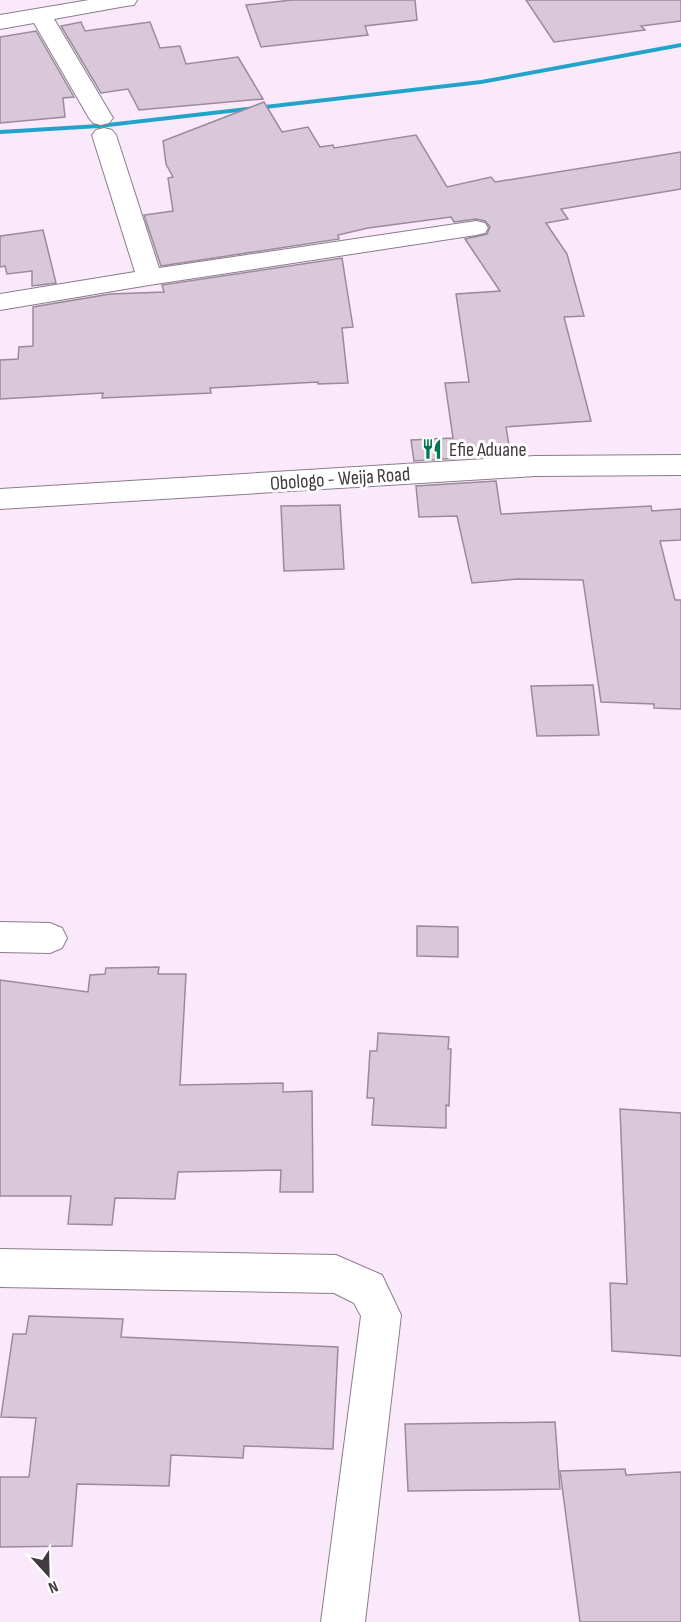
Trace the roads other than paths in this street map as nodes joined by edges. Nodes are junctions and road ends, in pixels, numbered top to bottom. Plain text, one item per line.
1 (126, 0) edge
2 (41, 16) junction
3 (0, 22) edge
4 (476, 228) dead end
5 (149, 277) junction
6 (0, 302) edge
7 (681, 465) edge
8 (0, 499) edge
9 (0, 936) edge
10 (50, 938) dead end
11 (0, 1268) edge
12 (343, 1622) edge

1 - 2 street
2 - 3 street
2 - 5 street
4 - 5 street
5 - 6 street
7 - 8 street, Obologo - Weija Road
9 - 10 street
11 - 12 street

